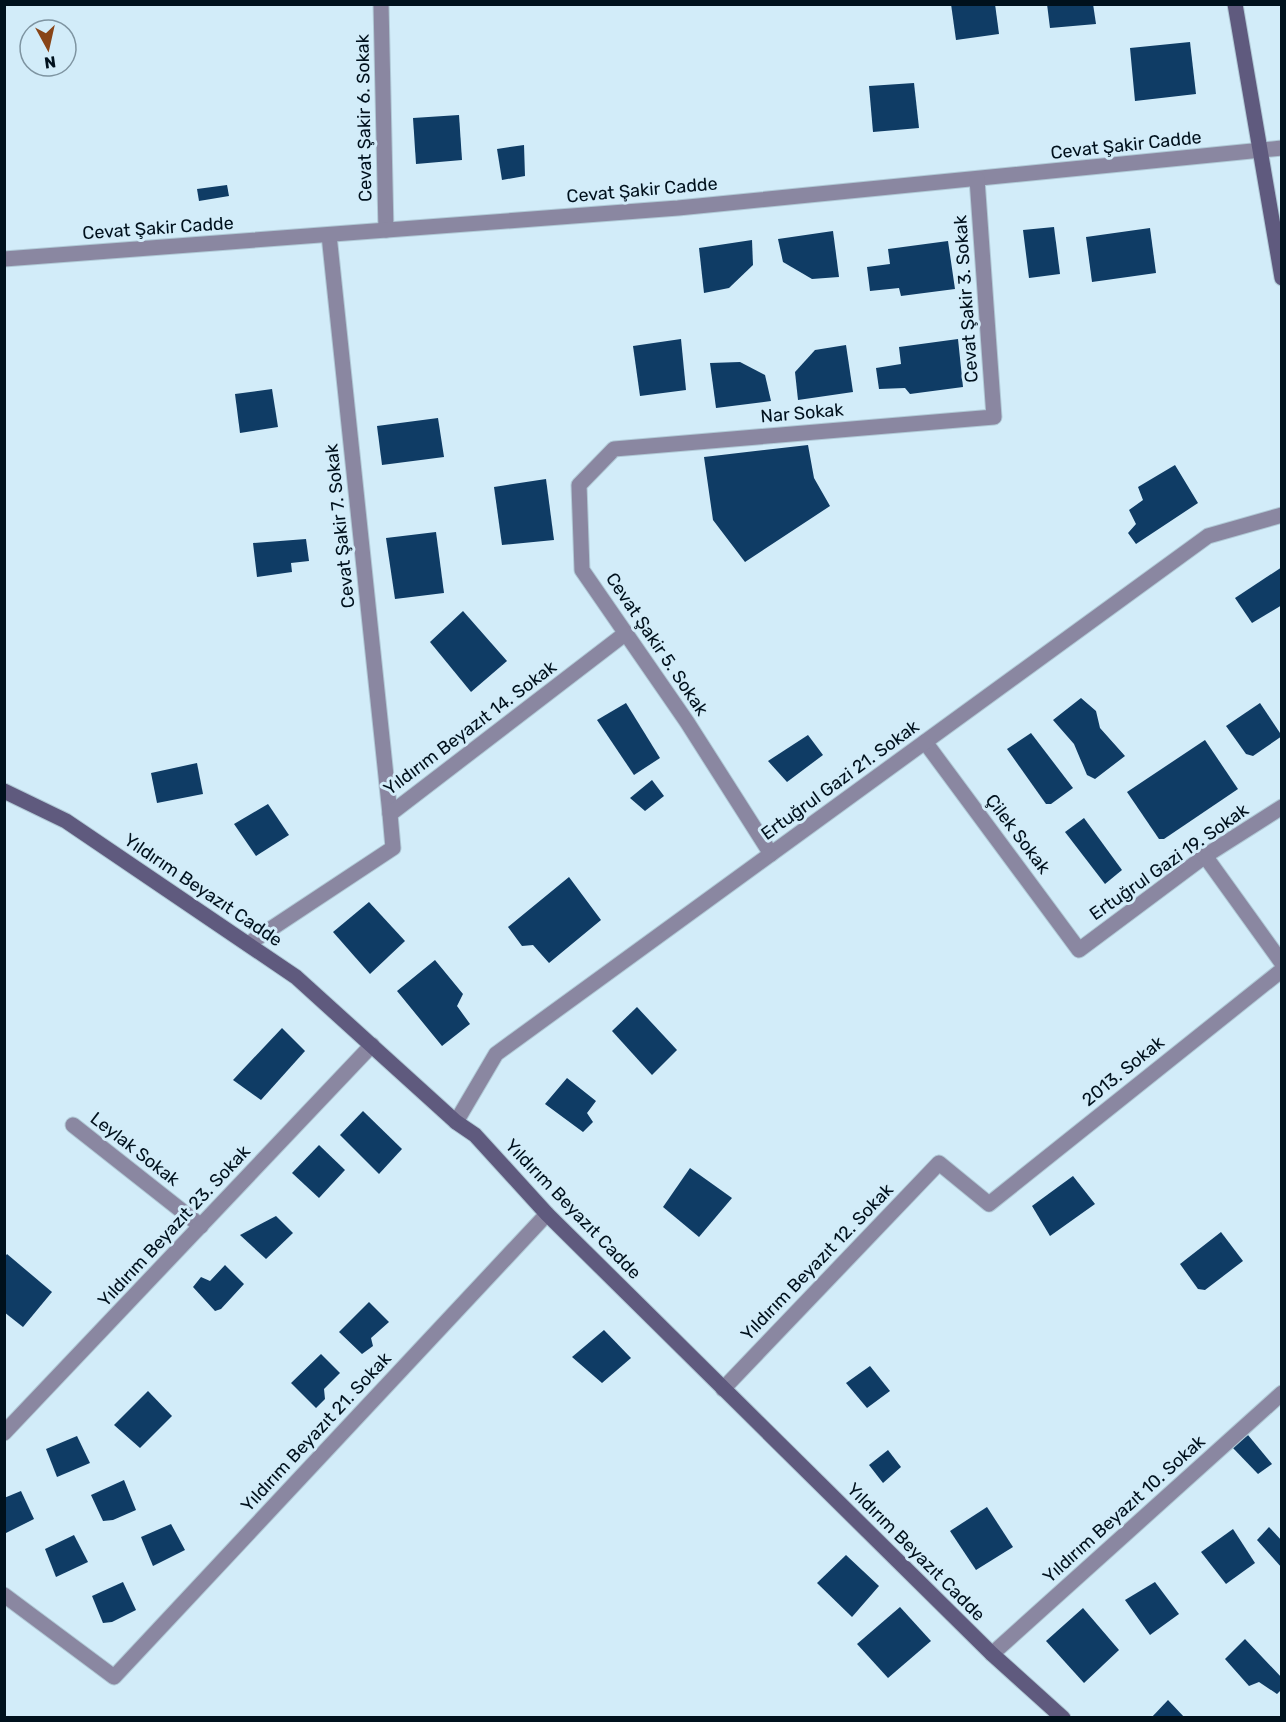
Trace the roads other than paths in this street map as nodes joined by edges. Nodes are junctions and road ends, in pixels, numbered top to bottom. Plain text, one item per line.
1 (381, 4) edge
2 (1235, 4) edge
3 (1281, 148) edge
4 (1260, 151) junction
5 (977, 179) junction
6 (386, 230) junction
7 (329, 235) junction
8 (4, 259) edge
9 (1281, 278) edge
10 (994, 417) joint
11 (614, 449) joint
12 (1281, 515) edge
13 (626, 633) junction
14 (924, 742) junction
15 (4, 791) edge
16 (1281, 807) edge
17 (390, 814) junction
18 (771, 854) junction
19 (1205, 856) junction
20 (248, 944) junction
21 (1080, 950) joint
22 (1281, 963) edge
23 (1281, 970) edge
24 (372, 1045) junction
25 (456, 1122) junction
26 (73, 1125) dead end
27 (939, 1163) joint
28 (547, 1215) junction
29 (201, 1226) junction
30 (723, 1389) junction
31 (1281, 1394) edge
32 (4, 1433) edge
33 (4, 1594) edge
34 (992, 1654) junction
35 (1063, 1718) edge

1 - 6 street, Cevat Şakir 6. Sokak
2 - 4 street
3 - 4 street, Cevat Şakir Cadde
4 - 5 street, Cevat Şakir Cadde
4 - 9 street
5 - 6 street, Cevat Şakir Cadde
5 - 10 street, Cevat Şakir 3. Sokak
6 - 7 street, Cevat Şakir Cadde
7 - 8 street, Cevat Şakir Cadde
7 - 17 street, Cevat Şakir 7. Sokak
10 - 11 street, Nar Sokak
11 - 13 street, Cevat Şakir 5. Sokak
12 - 14 street, Ertuğrul Gazi 21. Sokak
13 - 17 street, Yıldırım Beyazıt 14. Sokak
13 - 18 street, Cevat Şakir 5. Sokak
14 - 18 street, Ertuğrul Gazi 21. Sokak
14 - 21 street, Çilek Sokak
15 - 20 street, Yıldırım Beyazıt Cadde
16 - 19 street, Ertuğrul Gazi 19. Sokak
17 - 20 street, Yıldırım Beyazıt 14. Sokak
18 - 25 street, Ertuğrul Gazi 21. Sokak
19 - 21 street, Ertuğrul Gazi 19. Sokak
19 - 22 street
20 - 24 street, Yıldırım Beyazıt Cadde
23 - 27 street, 2013. Sokak
24 - 25 street, Yıldırım Beyazıt Cadde
24 - 29 street, Yıldırım Beyazıt 23. Sokak
25 - 28 street, Yıldırım Beyazıt Cadde
26 - 29 street, Leylak Sokak
27 - 30 street, Yıldırım Beyazıt 12. Sokak
28 - 30 street, Yıldırım Beyazıt Cadde
28 - 33 street, Yıldırım Beyazıt 21. Sokak
29 - 32 street, Yıldırım Beyazıt 23. Sokak
30 - 34 street, Yıldırım Beyazıt Cadde
31 - 34 street, Yıldırım Beyazıt 10. Sokak
34 - 35 street, Yıldırım Beyazıt Cadde

